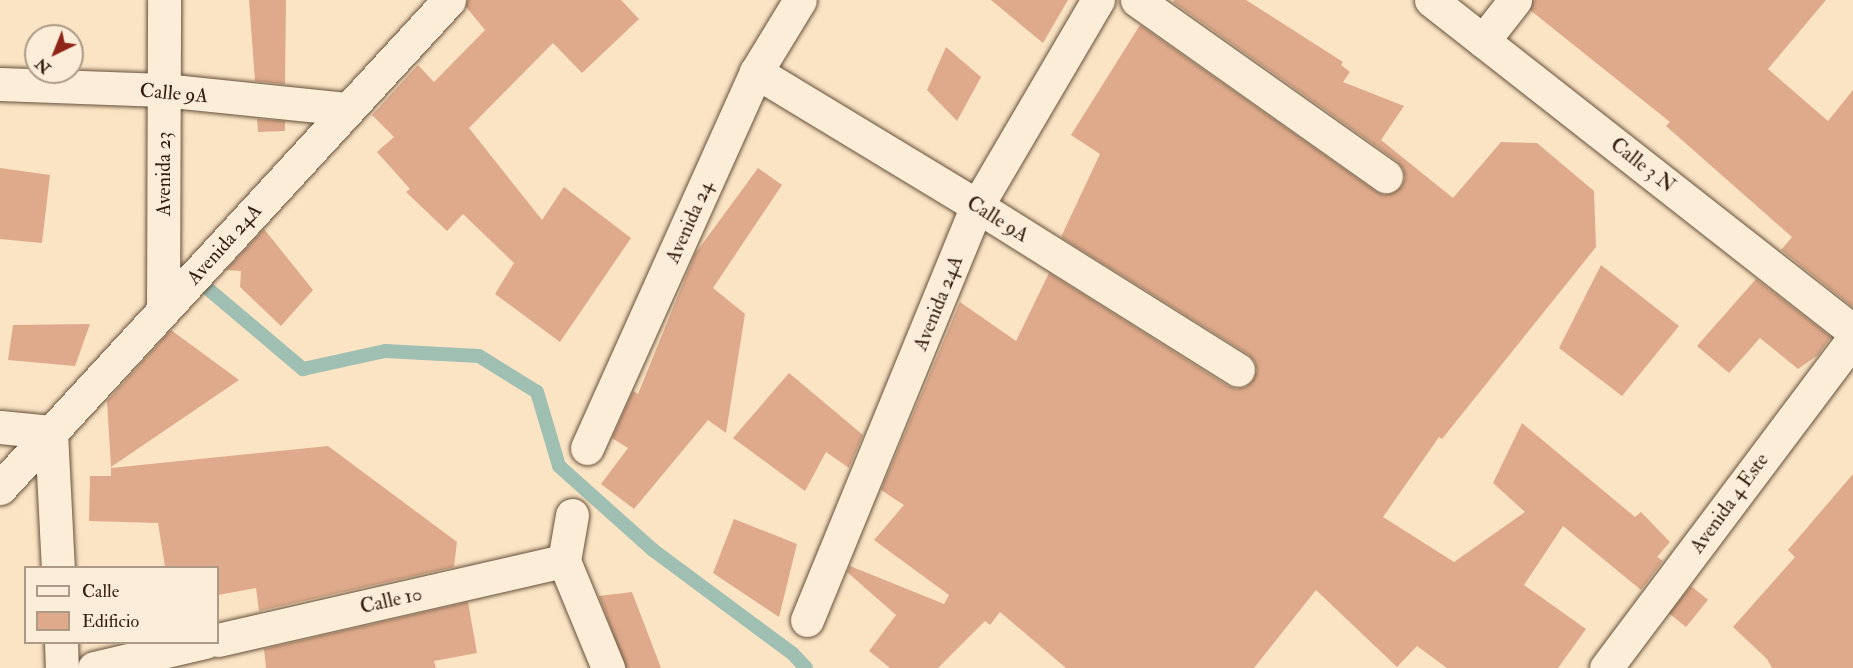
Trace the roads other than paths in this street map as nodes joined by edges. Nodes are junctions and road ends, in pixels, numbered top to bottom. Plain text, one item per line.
1 (164, 0) edge
2 (449, 0) edge
3 (800, 0) edge
4 (1098, 0) edge
5 (1137, 0) edge
6 (1431, 0) edge
7 (1515, 0) edge
8 (1483, 41) junction
9 (756, 72) junction
10 (0, 84) edge
11 (162, 90) junction
12 (348, 109) junction
13 (1386, 176) dead end
14 (977, 206) junction
15 (163, 311) junction
16 (1853, 331) edge
17 (1853, 339) edge
18 (1238, 370) dead end
19 (0, 427) edge
20 (51, 432) junction
21 (587, 448) dead end
22 (0, 488) edge
23 (572, 515) dead end
24 (564, 561) junction
25 (58, 566) edge
26 (807, 620) dead end
27 (219, 640) edge
28 (61, 644) edge
29 (196, 644) edge
30 (62, 668) edge
31 (94, 668) edge
32 (608, 668) edge
33 (1606, 668) edge

1 - 11 street, Avenida 23
2 - 12 street, Avenida 24A
3 - 9 street, Avenida 24
4 - 14 street, Avenida 24A
5 - 13 street
6 - 8 street, Calle 3 N
7 - 8 street
8 - 16 street, Calle 3 N
9 - 14 street, Calle 9A
9 - 21 street, Avenida 24
10 - 11 street, Calle 9A
11 - 12 street, Calle 9A
11 - 15 street, Avenida 23
12 - 15 street, Avenida 24A
14 - 18 street, Calle 9A
14 - 26 street, Avenida 24A
15 - 20 street, Avenida 24A
17 - 33 street, Avenida 4 Este
19 - 20 street
20 - 22 street, Avenida 24A
20 - 25 street
23 - 24 street
24 - 27 street, Calle 10
24 - 32 street
28 - 30 street
29 - 31 street

